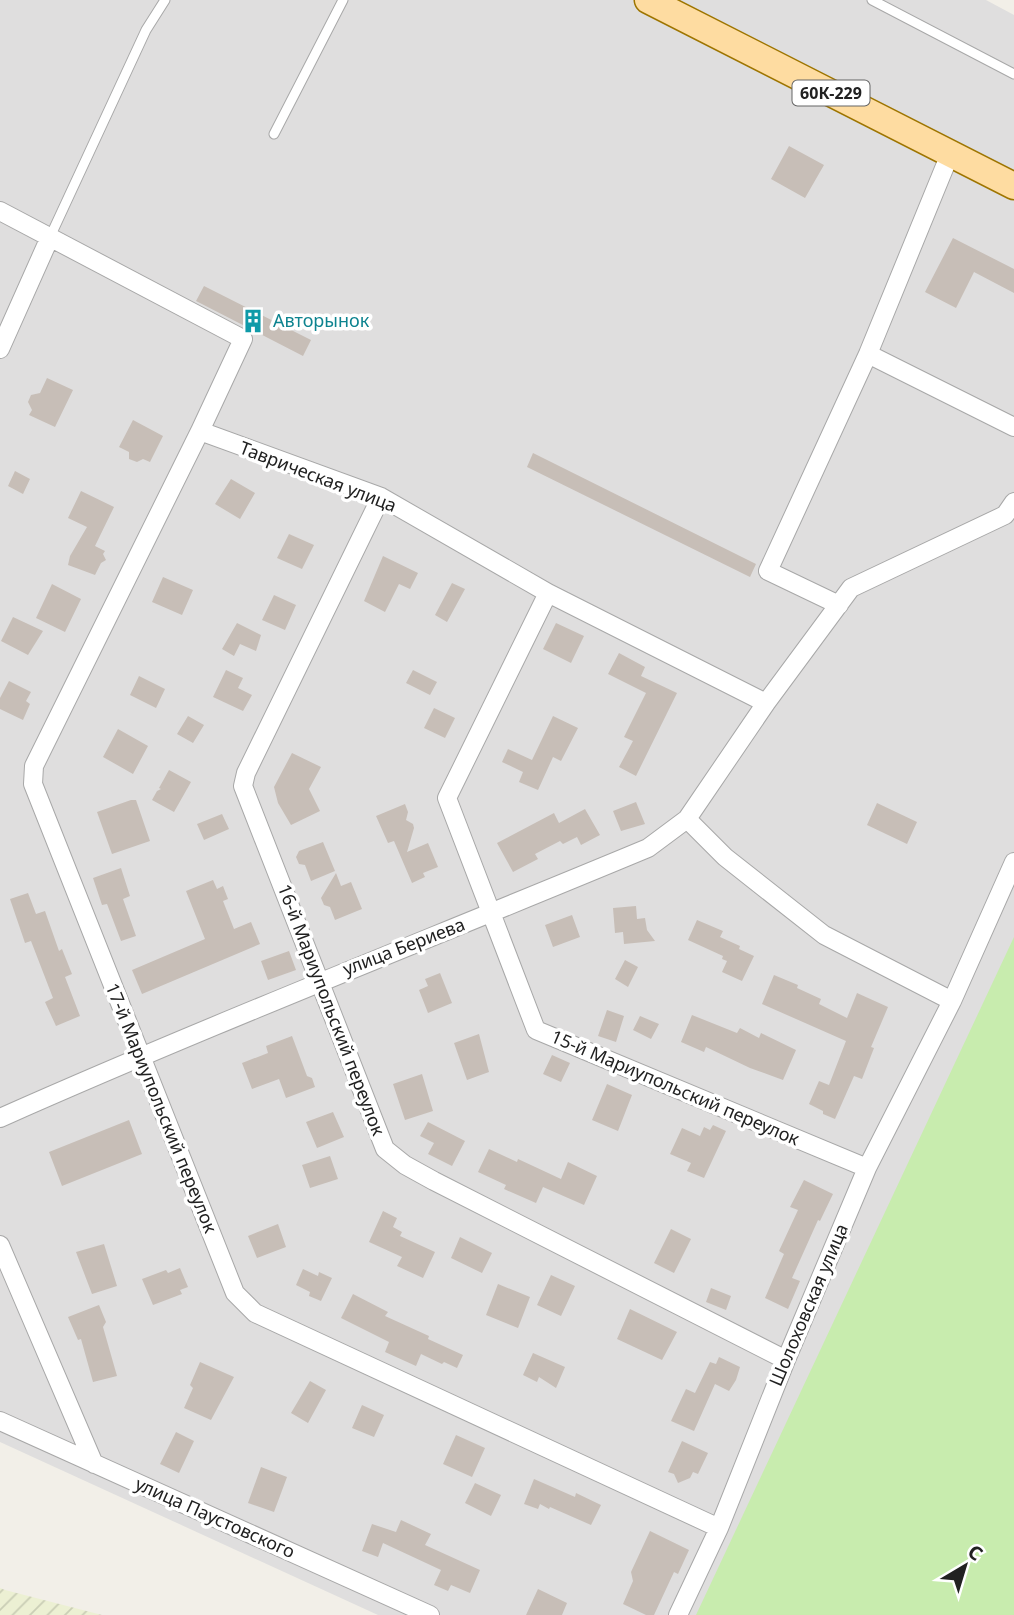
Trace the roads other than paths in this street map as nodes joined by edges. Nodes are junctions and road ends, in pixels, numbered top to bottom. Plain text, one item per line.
1 (165, 0) edge
2 (342, 0) edge
3 (648, 0) edge
4 (872, 0) edge
5 (1014, 74) edge
6 (274, 134) dead end
7 (950, 154) junction
8 (1014, 186) edge
9 (0, 211) edge
10 (50, 237) junction
11 (0, 349) edge
12 (868, 354) junction
13 (1014, 426) edge
14 (200, 431) junction
15 (381, 497) junction
16 (1014, 502) edge
17 (548, 593) junction
18 (839, 605) junction
19 (766, 703) junction
20 (687, 819) junction
21 (1014, 862) edge
22 (491, 913) junction
23 (319, 981) junction
24 (952, 1001) junction
25 (141, 1055) junction
26 (0, 1118) edge
27 (867, 1168) junction
28 (0, 1245) edge
29 (786, 1360) junction
30 (0, 1421) edge
31 (94, 1464) junction
32 (719, 1528) junction
33 (430, 1615) edge
34 (678, 1615) edge

1 - 10 lane
2 - 6 lane
3 - 7 main road, 60К-229
4 - 5 lane
7 - 8 main road, 60К-229
7 - 12 street
9 - 10 street
10 - 11 street
10 - 14 street
12 - 13 street
12 - 18 street
14 - 15 street, Таврическая улица
14 - 25 street, 17-й Мариупольский переулок
15 - 17 street, Таврическая улица
15 - 23 street, 16-й Мариупольский переулок
16 - 18 street, улица Бериева
17 - 19 street, Таврическая улица
17 - 22 street, 15-й Мариупольский переулок
18 - 19 street, улица Бериева
19 - 20 street, улица Бериева
20 - 22 street, улица Бериева
20 - 24 street
21 - 24 street, Шолоховская улица
22 - 23 street, улица Бериева
22 - 27 street, 15-й Мариупольский переулок
23 - 25 street, улица Бериева
23 - 29 street, 16-й Мариупольский переулок
24 - 27 street, Шолоховская улица
25 - 26 street, улица Бериева
25 - 32 street, 17-й Мариупольский переулок
27 - 29 street, Шолоховская улица
28 - 31 street
29 - 32 street, Шолоховская улица
30 - 31 street, улица Паустовского
31 - 33 street, улица Паустовского
32 - 34 street, Шолоховская улица

